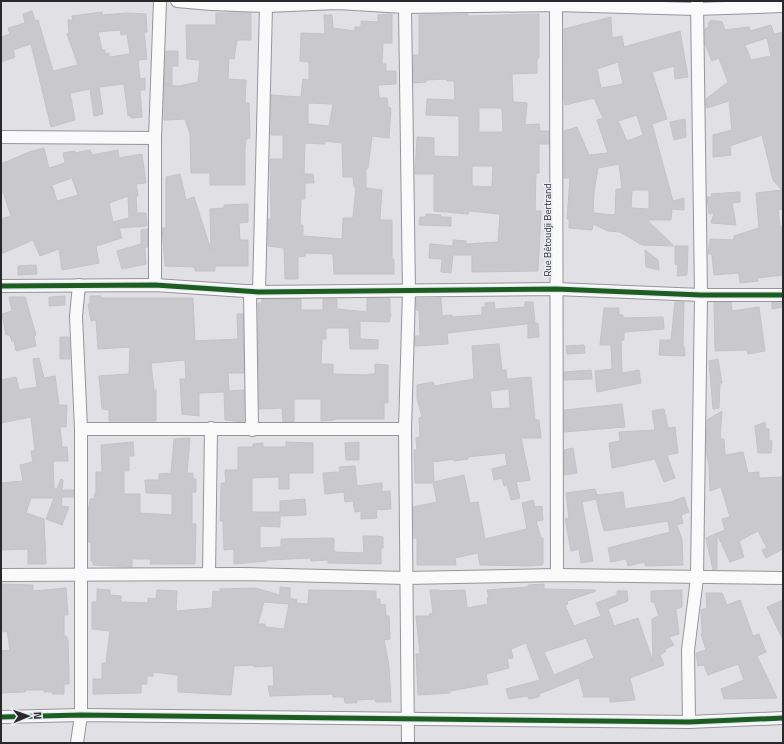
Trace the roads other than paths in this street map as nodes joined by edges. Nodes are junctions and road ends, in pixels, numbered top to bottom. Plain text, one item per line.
1 (160, 1) edge
2 (177, 1) edge
3 (337, 2) edge
4 (211, 3) edge
5 (556, 5) junction
6 (696, 5) edge
7 (266, 6) junction
8 (783, 6) edge
9 (405, 7) junction
10 (1, 136) edge
11 (155, 138) junction
12 (79, 285) junction
13 (155, 285) junction
14 (1, 286) edge
15 (556, 289) junction
16 (255, 292) junction
17 (409, 292) junction
18 (701, 295) junction
19 (783, 295) edge
20 (211, 428) junction
21 (81, 429) junction
22 (405, 429) junction
23 (252, 430) junction
24 (209, 574) junction
25 (1, 575) edge
26 (81, 575) junction
27 (557, 575) junction
28 (406, 578) junction
29 (697, 578) junction
30 (783, 578) edge
31 (81, 715) junction
32 (1, 717) edge
33 (783, 718) edge
34 (407, 719) junction
35 (689, 722) junction
36 (77, 743) edge
37 (408, 743) edge

1 - 11 street
2 - 4 street
3 - 7 street
3 - 9 street
4 - 7 street
5 - 6 street
5 - 9 street
5 - 15 street, Rue Bétoudji Bertrand
6 - 8 street
6 - 18 street
7 - 16 street
9 - 17 street
10 - 11 street
11 - 13 street
12 - 13 street
12 - 14 street
12 - 21 street
13 - 16 street
15 - 17 street
15 - 18 street
15 - 27 street, Rue Bétoudji Bertrand
16 - 17 street
16 - 23 street
17 - 22 street
18 - 19 street
18 - 29 street
20 - 21 street
20 - 23 street
20 - 24 street
21 - 26 street
22 - 23 street
22 - 28 street
24 - 26 street
24 - 28 street
25 - 26 street
26 - 31 street
27 - 28 street
27 - 29 street
28 - 34 street
29 - 30 street
29 - 35 street
31 - 32 street
31 - 34 street
31 - 36 street
33 - 35 street
34 - 35 street
34 - 37 street

